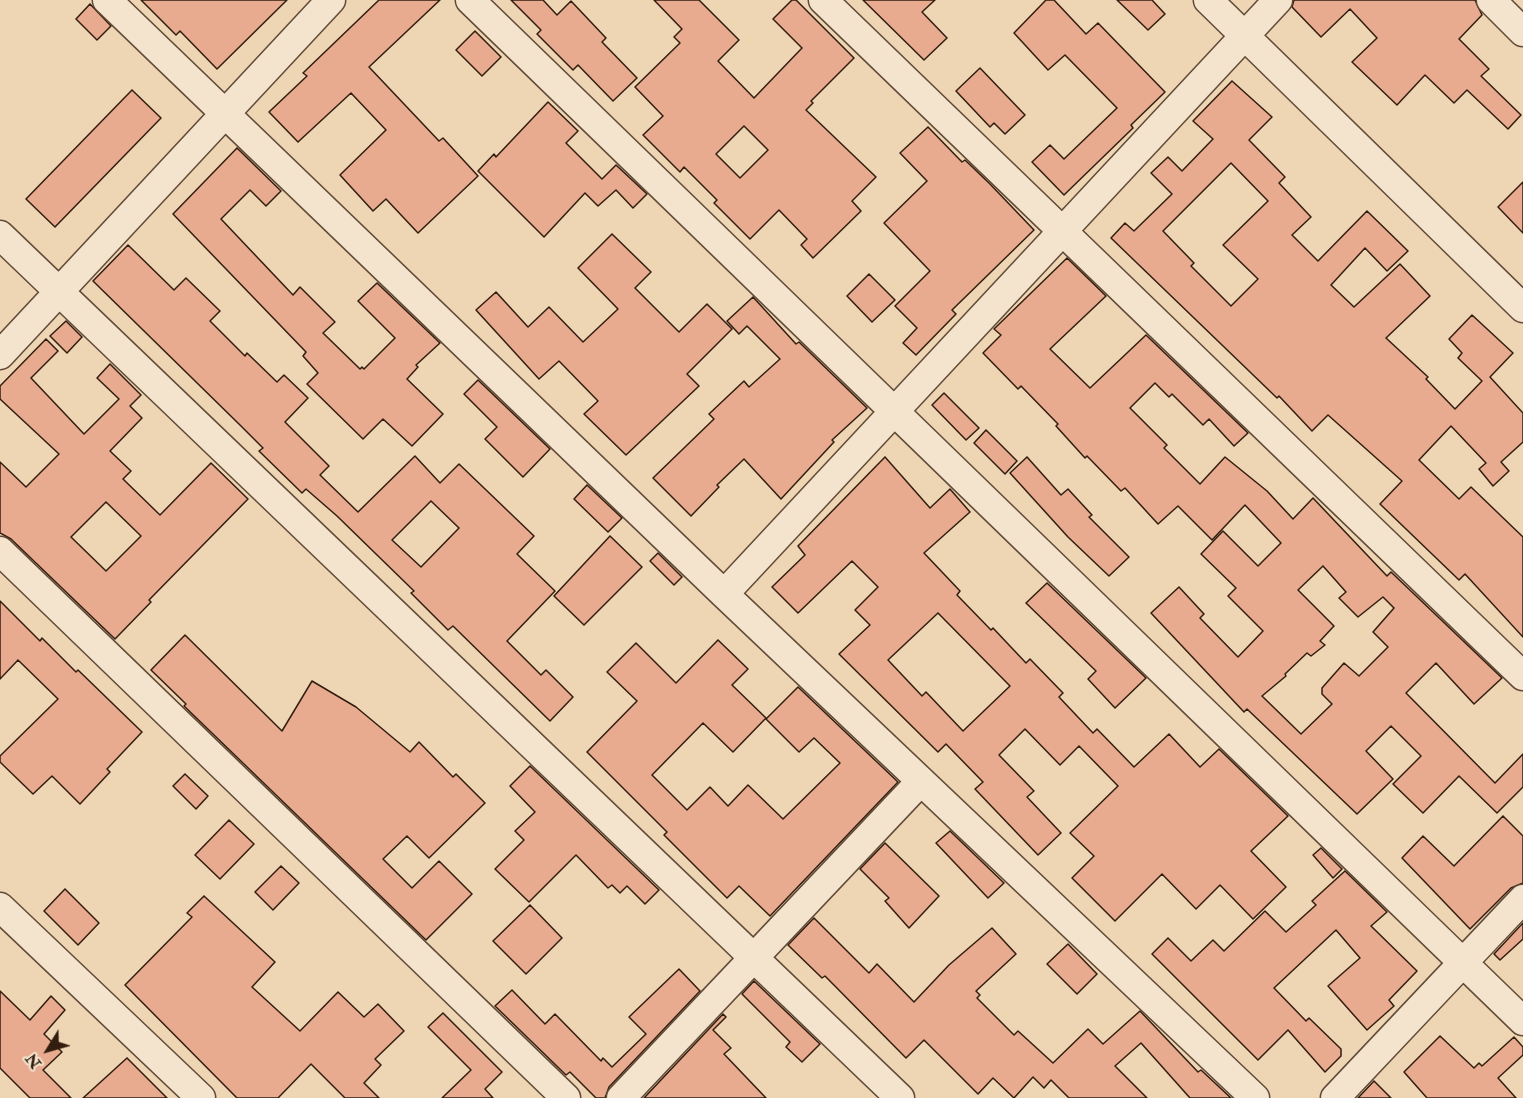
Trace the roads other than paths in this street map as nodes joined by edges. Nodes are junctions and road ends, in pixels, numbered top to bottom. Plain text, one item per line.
1 (107, 0) edge
2 (331, 0) edge
3 (470, 0) edge
4 (823, 0) edge
5 (1208, 0) edge
6 (1278, 0) edge
7 (1491, 0) edge
8 (1523, 32) edge
9 (1246, 37) junction
10 (224, 114) junction
11 (1062, 234) junction
12 (0, 235) edge
13 (59, 292) junction
14 (1523, 308) edge
15 (0, 356) edge
16 (895, 411) junction
17 (0, 551) edge
18 (724, 594) junction
19 (1523, 676) edge
20 (921, 781) junction
21 (1523, 899) edge
22 (0, 907) edge
23 (754, 958) junction
24 (1464, 962) junction
25 (1523, 1021) edge
26 (201, 1098) edge
27 (566, 1098) edge
28 (621, 1098) edge
29 (900, 1098) edge
30 (1255, 1098) edge
31 (1335, 1098) edge

1 - 10 street
2 - 10 street
3 - 16 street
4 - 11 street
5 - 9 street
6 - 9 street
7 - 8 street
9 - 11 street
9 - 14 street
10 - 13 street
10 - 18 street
11 - 16 street
11 - 19 street
12 - 13 street
13 - 15 street
13 - 23 street
16 - 18 street
16 - 24 street
17 - 27 street
18 - 20 street
20 - 23 street
20 - 30 street
21 - 24 street
22 - 26 street
23 - 28 street
23 - 29 street
24 - 25 street
24 - 31 street

